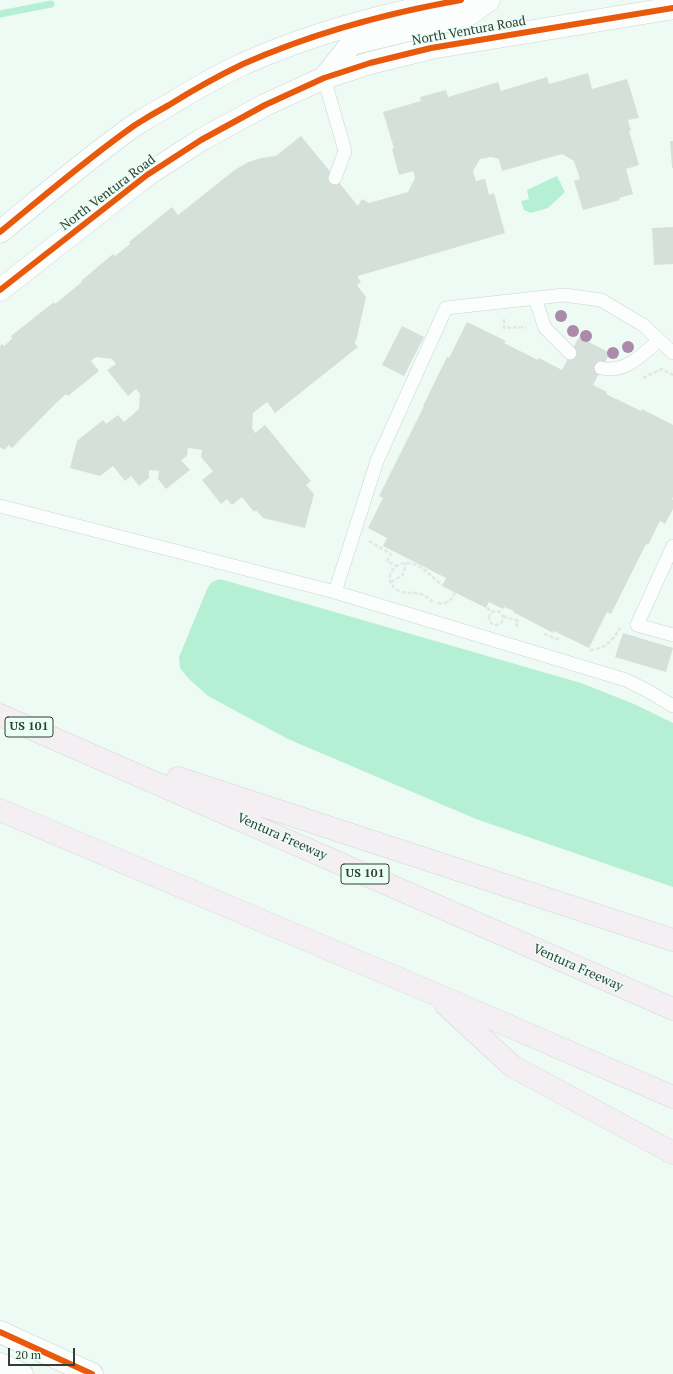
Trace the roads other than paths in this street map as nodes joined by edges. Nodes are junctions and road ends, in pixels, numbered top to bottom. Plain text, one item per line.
1 (461, 0) edge
2 (489, 0) edge
3 (673, 8) edge
4 (324, 78) junction
5 (335, 178) dead end
6 (0, 232) edge
7 (0, 290) edge
8 (536, 298) junction
9 (659, 340) junction
10 (570, 353) dead end
11 (673, 353) edge
12 (601, 368) dead end
13 (0, 506) edge
14 (673, 546) edge
15 (335, 592) junction
16 (673, 635) edge
17 (673, 706) edge
18 (0, 715) edge
19 (58, 739) junction
20 (0, 810) edge
21 (673, 940) edge
22 (435, 994) junction
23 (673, 1009) edge
24 (673, 1097) edge
25 (673, 1153) edge
26 (0, 1332) edge
27 (0, 1364) edge
28 (22, 1374) edge
29 (92, 1374) edge

1 - 6 main road
2 - 4 main road
3 - 4 main road, North Ventura Road
4 - 5 lane
4 - 7 main road, North Ventura Road
8 - 9 lane
8 - 10 lane
8 - 15 lane
9 - 11 lane
9 - 12 lane
13 - 15 lane
14 - 16 lane
15 - 17 lane
18 - 19 highway, Ventura Freeway / US 101
19 - 21 highway
19 - 23 highway, Ventura Freeway / US 101
20 - 22 highway
22 - 24 highway
22 - 25 highway
26 - 29 main road
27 - 28 main road

